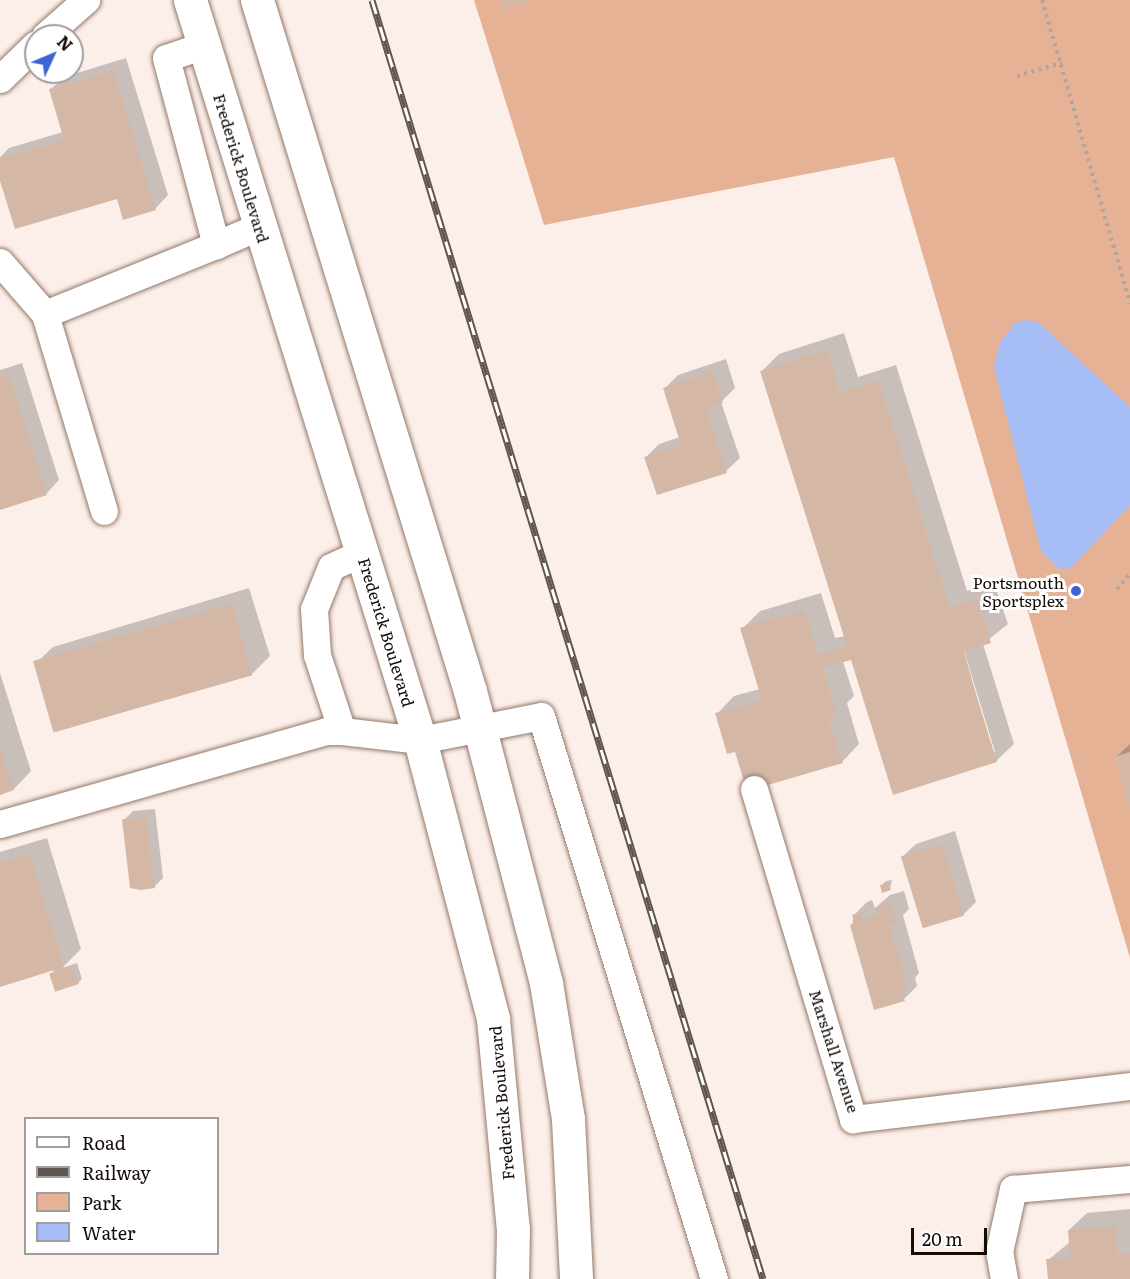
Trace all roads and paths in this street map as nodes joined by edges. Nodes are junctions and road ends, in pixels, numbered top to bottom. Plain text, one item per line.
1 (86, 0) edge
2 (190, 0) edge
3 (257, 0) edge
4 (1042, 0) edge
5 (59, 24) edge
6 (204, 45) junction
7 (24, 56) edge
8 (1062, 63) junction
9 (1017, 76) dead end
10 (0, 79) edge
11 (260, 226) junction
12 (216, 245) junction
13 (0, 262) edge
14 (1130, 303) edge
15 (45, 314) junction
16 (104, 511) dead end
17 (363, 552) junction
18 (1130, 574) edge
19 (1117, 589) dead end
20 (480, 728) junction
21 (342, 731) junction
22 (420, 740) junction
23 (754, 789) dead end
24 (0, 824) edge
25 (1130, 1086) edge
26 (1130, 1179) edge
27 (512, 1279) edge
28 (576, 1279) edge
29 (714, 1279) edge
30 (1004, 1279) edge

1 - 5 street
2 - 6 main road, Frederick Boulevard
3 - 20 main road
4 - 8 path
6 - 11 main road, Frederick Boulevard
6 - 12 street
7 - 10 street
8 - 9 path
8 - 14 path
11 - 12 street
11 - 17 main road, Frederick Boulevard
12 - 15 street
13 - 15 street
15 - 16 street
17 - 21 street
17 - 22 main road, Frederick Boulevard
18 - 19 path
20 - 22 street
20 - 28 main road
20 - 29 street
21 - 22 street
21 - 24 street
22 - 27 main road, Frederick Boulevard
23 - 25 street, Marshall Avenue
26 - 30 street

